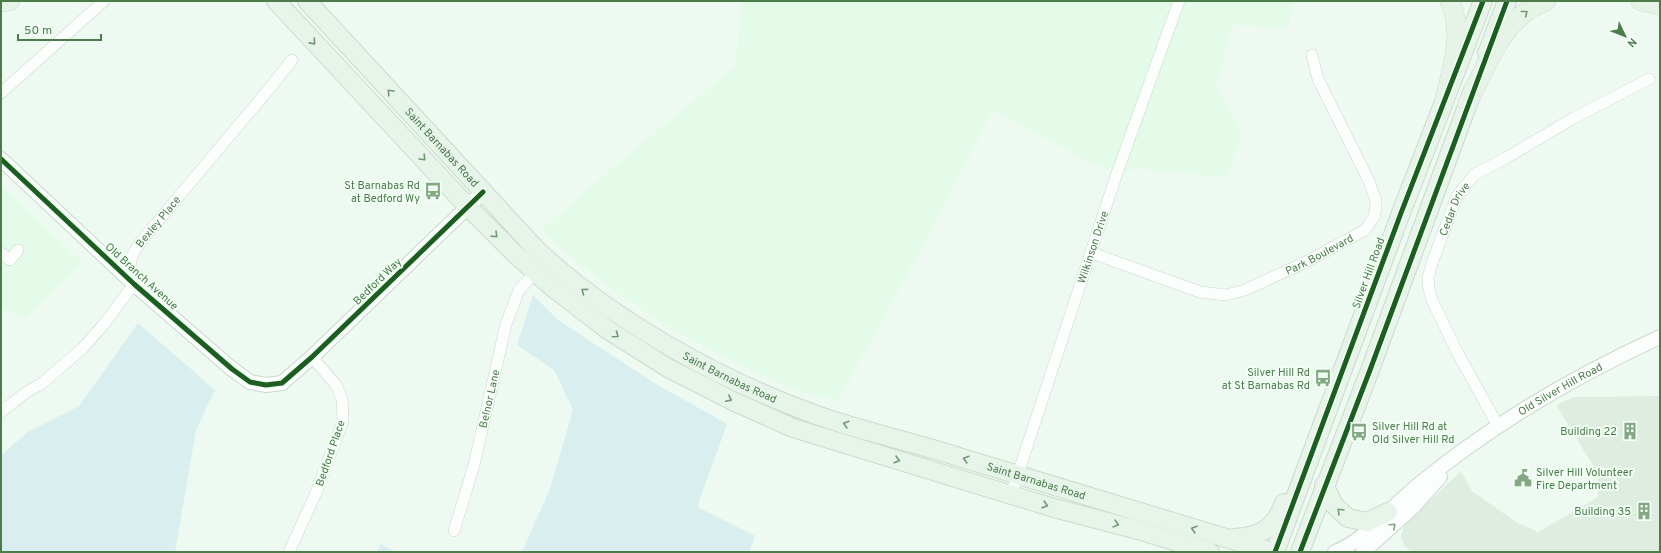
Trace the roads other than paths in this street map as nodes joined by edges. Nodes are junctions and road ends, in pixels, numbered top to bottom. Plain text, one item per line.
1 (10, 1) edge
2 (104, 1) edge
3 (276, 1) edge
4 (307, 1) edge
5 (1179, 1) edge
6 (1450, 1) edge
7 (1483, 1) edge
8 (1507, 1) edge
9 (1546, 1) edge
10 (1641, 1) edge
11 (1, 2) edge
12 (1660, 5) edge
13 (1312, 55) dead end
14 (292, 60) dead end
15 (1649, 79) dead end
16 (1, 93) edge
17 (1445, 98) junction
18 (1467, 104) junction
19 (1, 159) edge
20 (483, 192) junction
21 (468, 207) junction
22 (18, 250) dead end
23 (1, 253) edge
24 (1092, 253) junction
25 (536, 272) junction
26 (134, 284) junction
27 (1660, 337) edge
28 (312, 357) junction
29 (282, 383) joint
30 (1, 412) edge
31 (1498, 426) junction
32 (1465, 449) junction
33 (1306, 468) junction
34 (1017, 475) junction
35 (1324, 485) junction
36 (1011, 495) junction
37 (1388, 512) junction
38 (454, 531) dead end
39 (1224, 538) junction
40 (1197, 549) edge
41 (289, 552) edge
42 (1210, 552) edge
43 (1272, 552) edge
44 (1275, 552) edge
45 (1300, 552) edge
46 (1335, 552) edge
47 (1363, 552) edge

1 - 11 highway
2 - 16 street
3 -> 21 main road, Saint Barnabas Road
20 -> 4 main road, Saint Barnabas Road
5 - 24 street, Wilkinson Drive
6 - 17 highway
7 - 17 main road, Silver Hill Road
8 - 18 main road
18 -> 9 highway
10 - 12 highway
13 - 24 street, Park Boulevard
14 - 26 street, Bexley Place
15 - 31 street, Cedar Drive
17 - 33 main road, Silver Hill Road
18 - 35 main road
19 - 26 street, Old Branch Avenue
20 - 21 street, Bedford Way
34 -> 20 main road, Saint Barnabas Road
21 -> 25 main road, Saint Barnabas Road
21 - 28 street, Bedford Way
22 - 23 street
24 - 34 street, Wilkinson Drive
25 -> 36 main road, Saint Barnabas Road
25 - 38 street, Belnor Lane
26 - 29 street, Old Branch Avenue
26 - 30 street
27 - 31 street, Old Silver Hill Road
28 - 29 street, Bedford Way
28 - 41 street, Bedford Place
31 - 32 street, Old Silver Hill Road
32 - 37 street, Old Silver Hill Road
47 -> 32 street, Old Silver Hill Road
33 - 39 main road
33 - 44 main road, Silver Hill Road
34 - 36 street, Wilkinson Drive
39 -> 34 main road, Saint Barnabas Road
37 -> 35 main road
35 - 45 main road
36 -> 40 main road, Saint Barnabas Road
37 - 46 street, Old Silver Hill Road
39 - 43 main road, Saint Barnabas Road
40 - 42 main road, Saint Barnabas Road

